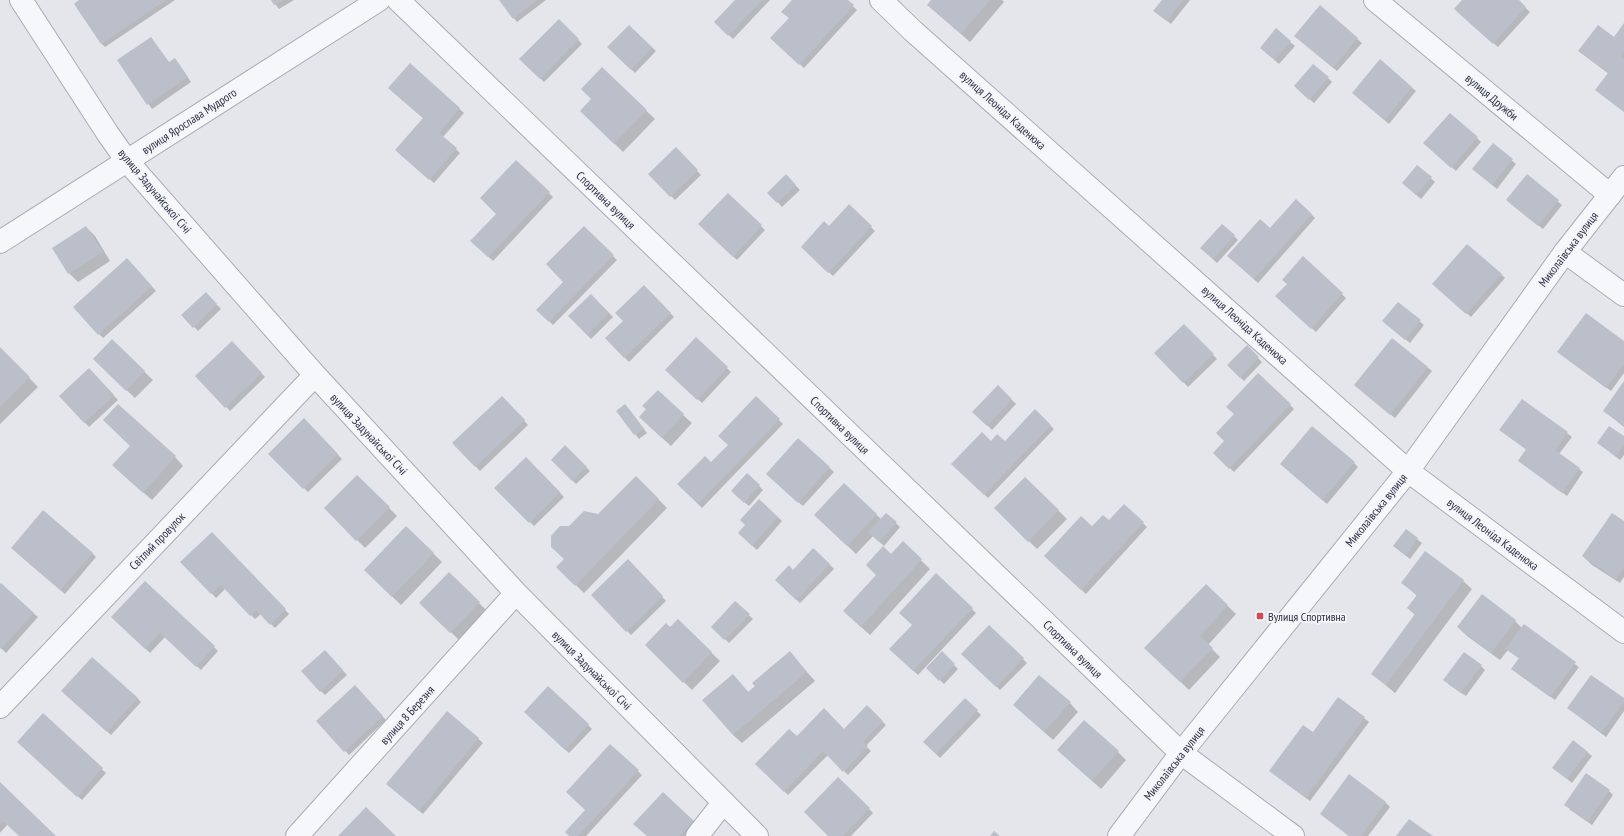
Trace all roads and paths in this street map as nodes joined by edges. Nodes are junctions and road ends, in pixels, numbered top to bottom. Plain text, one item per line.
1 (21, 0) edge
2 (379, 0) edge
3 (398, 0) edge
4 (881, 0) edge
5 (1375, 0) edge
6 (127, 161) junction
7 (1624, 177) edge
8 (1610, 195) junction
9 (0, 242) edge
10 (1565, 252) junction
11 (1624, 295) edge
12 (315, 375) junction
13 (1408, 471) junction
14 (516, 593) junction
15 (1624, 632) edge
16 (0, 707) edge
17 (1181, 753) junction
18 (723, 803) junction
19 (297, 836) edge
20 (697, 836) edge
21 (757, 836) edge
22 (1118, 836) edge
23 (1293, 836) edge

1 - 6 street, вулиця Задунайської Січі
2 - 6 street, вулиця Ярослава Мудрого
3 - 17 street, Спортивна вулиця
4 - 13 street, вулиця Леоніда Каденюка
5 - 8 street, вулиця Дружби
6 - 9 street, вулиця Ярослава Мудрого
6 - 12 street, вулиця Задунайської Січі
7 - 8 street, Миколаївська вулиця
8 - 10 street, Миколаївська вулиця
10 - 11 street
10 - 13 street, Миколаївська вулиця
12 - 14 street, вулиця Задунайської Січі
12 - 16 street, Світлий провулок
13 - 15 street, вулиця Леоніда Каденюка
13 - 17 street, Миколаївська вулиця
14 - 18 street, вулиця Задунайської Січі
14 - 19 street, вулиця 8 Березня
17 - 22 street, Миколаївська вулиця
17 - 23 street, Спортивна вулиця
18 - 20 street
18 - 21 street, вулиця Задунайської Січі

